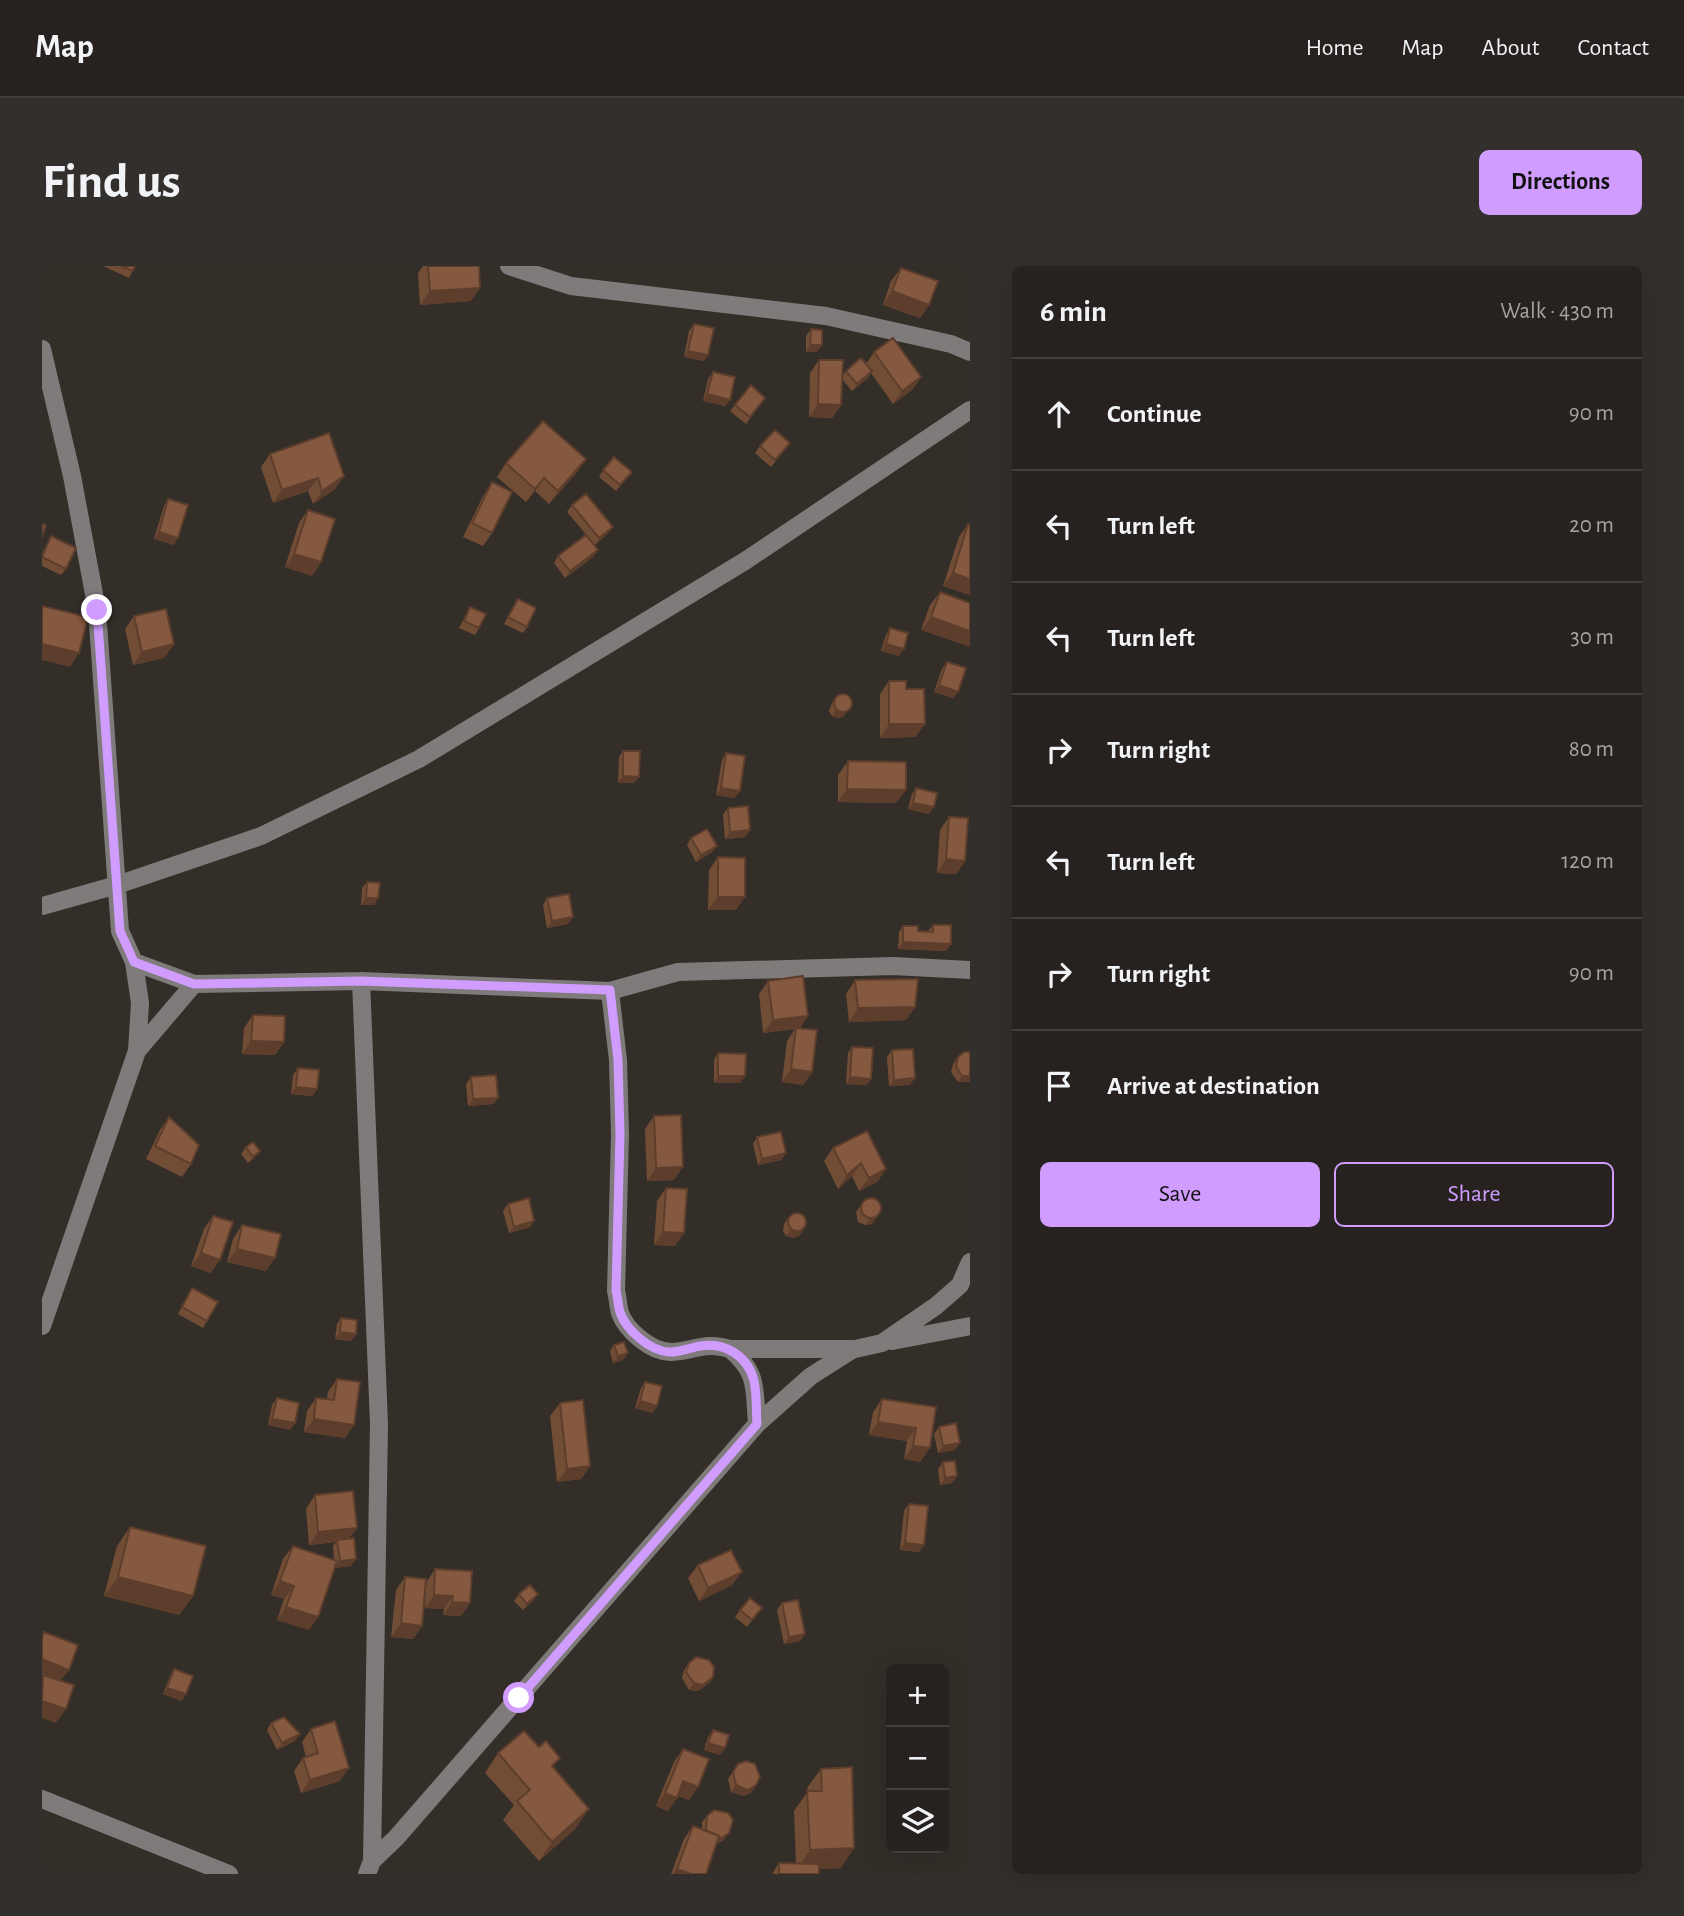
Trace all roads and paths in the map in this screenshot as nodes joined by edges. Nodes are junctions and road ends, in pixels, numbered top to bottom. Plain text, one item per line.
1 (509, 266) edge
2 (42, 349) edge
3 (970, 352) edge
4 (970, 410) edge
5 (117, 885) junction
6 (42, 906) edge
7 (134, 962) junction
8 (970, 970) edge
9 (361, 981) junction
10 (194, 984) junction
11 (610, 990) junction
12 (138, 1051) junction
13 (970, 1262) edge
14 (42, 1326) edge
15 (970, 1326) edge
16 (882, 1343) junction
17 (730, 1349) junction
18 (855, 1349) junction
19 (757, 1424) junction
20 (42, 1799) edge
21 (369, 1868) edge
22 (229, 1874) edge

1 - 3 street
2 - 5 street
4 - 5 street
5 - 6 street
5 - 7 street
7 - 10 street
7 - 12 street
8 - 11 street
9 - 10 street
9 - 11 street
9 - 21 street
10 - 12 street
11 - 17 street
12 - 14 street
13 - 16 street
15 - 16 street
16 - 18 street
17 - 18 street
17 - 19 street
18 - 19 street
19 - 21 street
20 - 22 street

